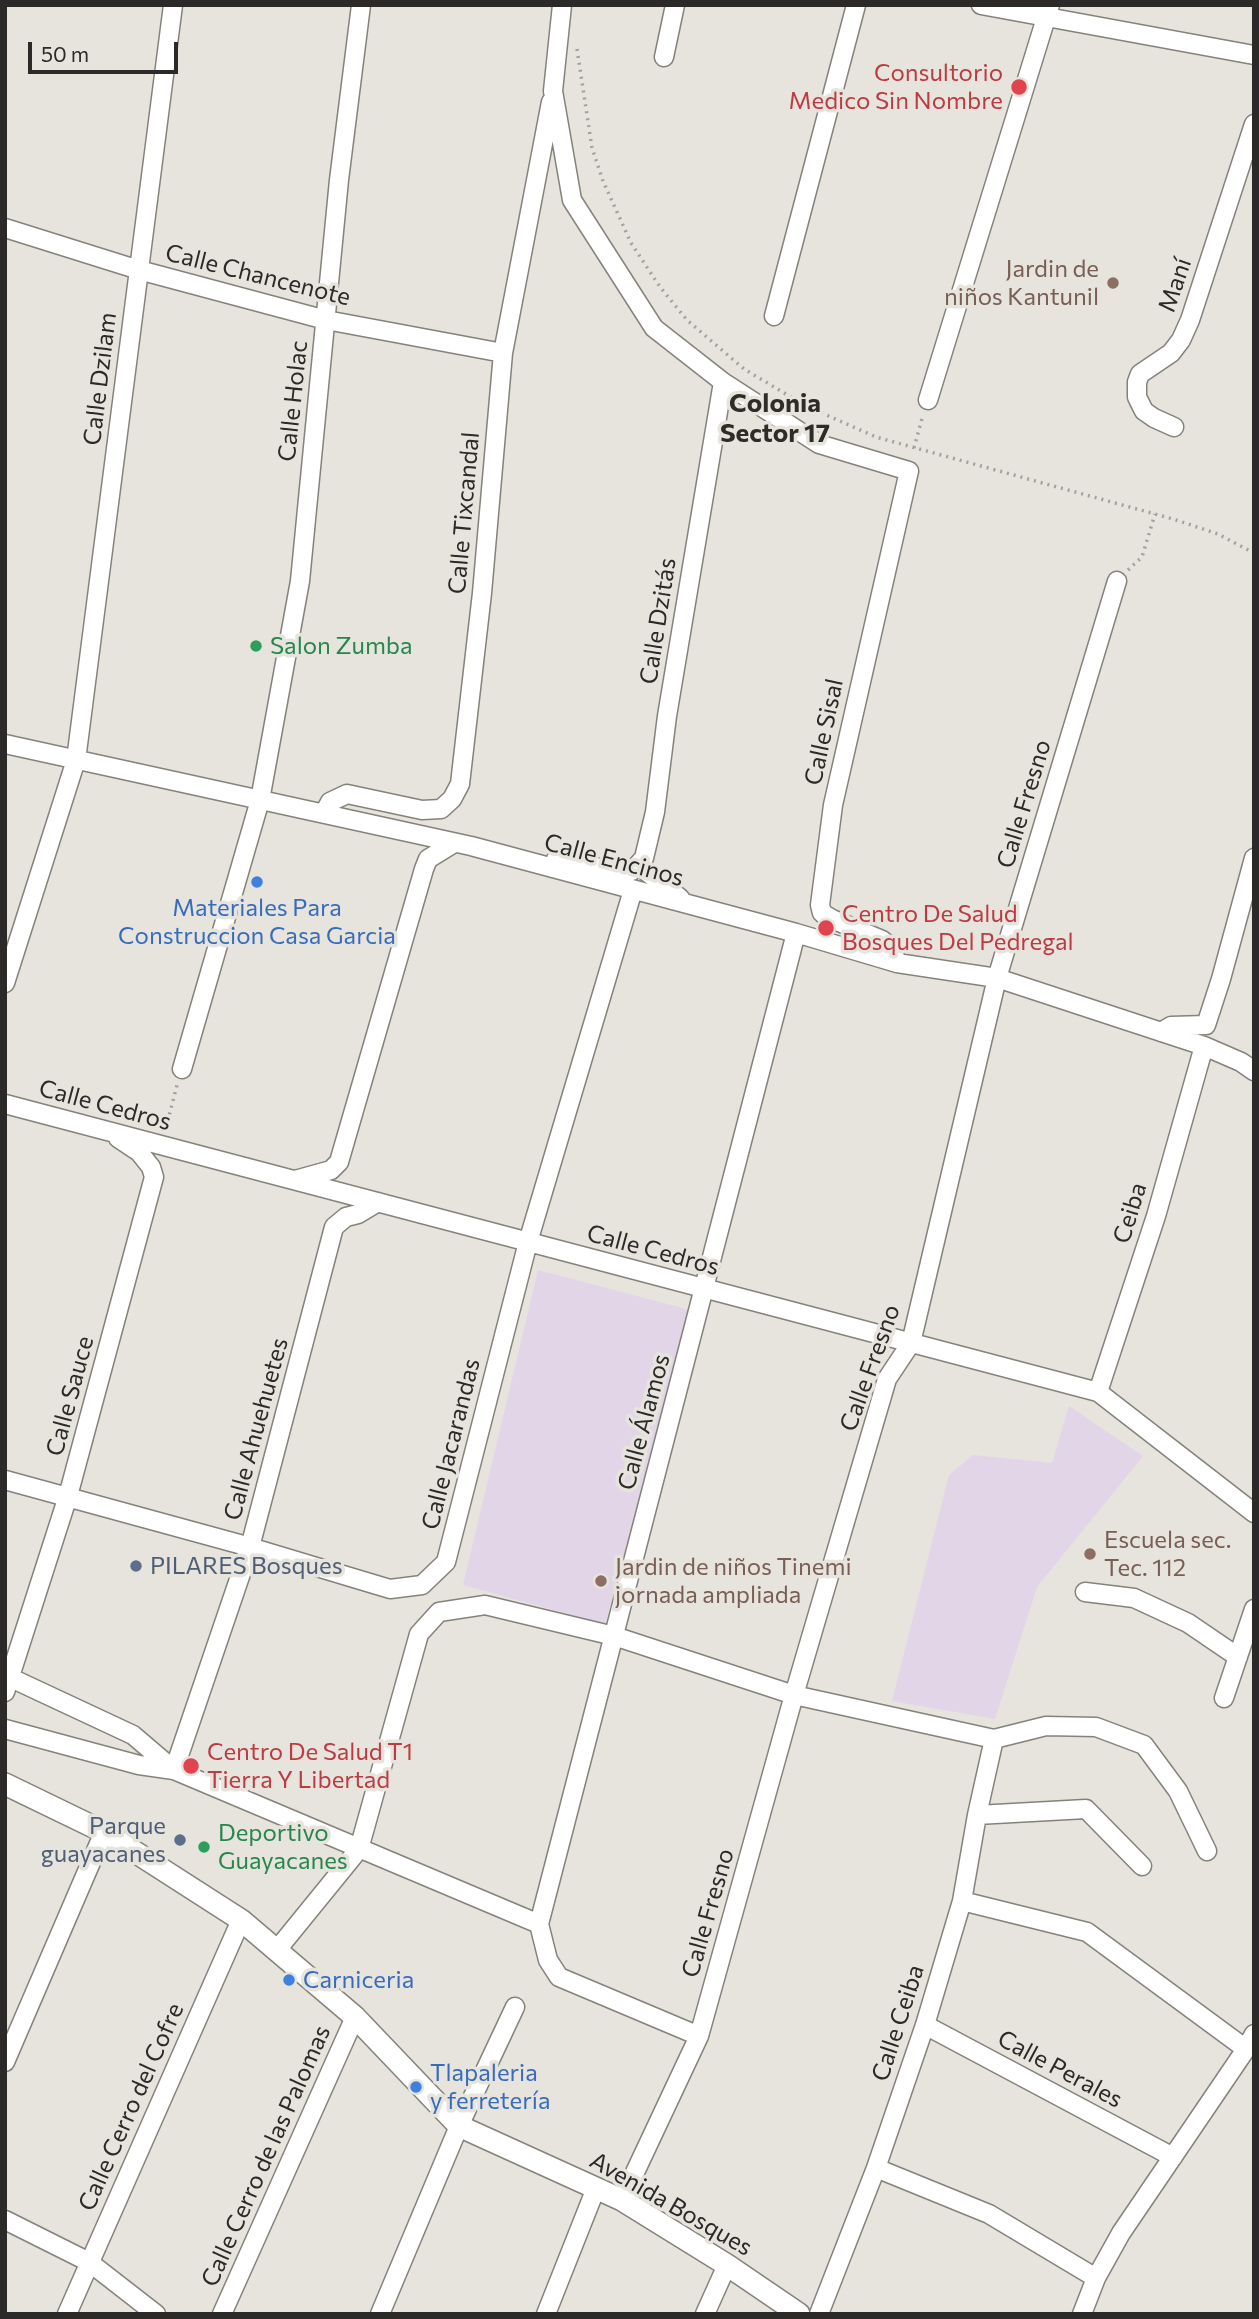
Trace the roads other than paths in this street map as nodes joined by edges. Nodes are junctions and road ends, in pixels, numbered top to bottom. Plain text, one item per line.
1 (173, 5) edge
2 (361, 5) edge
3 (562, 5) edge
4 (675, 5) edge
5 (856, 5) edge
6 (981, 5) edge
7 (1048, 11) edge
8 (1254, 55) edge
9 (664, 57) dead end
10 (553, 92) junction
11 (1254, 124) edge
12 (5, 228) edge
13 (139, 270) junction
14 (774, 316) dead end
15 (326, 320) junction
16 (503, 353) junction
17 (723, 382) junction
18 (928, 400) road end
19 (1174, 426) dead end
20 (1116, 582) road end
21 (5, 744) edge
22 (76, 760) junction
23 (260, 800) junction
24 (324, 813) junction
25 (454, 843) junction
26 (1254, 858) edge
27 (526, 862) junction
28 (639, 865) junction
29 (633, 890) junction
30 (692, 905) junction
31 (796, 933) junction
32 (897, 963) junction
33 (997, 978) junction
34 (5, 984) edge
35 (1161, 1032) junction
36 (1203, 1046) junction
37 (182, 1069) road end
38 (1254, 1071) edge
39 (5, 1104) edge
40 (106, 1130) junction
41 (295, 1180) junction
42 (378, 1202) junction
43 (528, 1242) junction
44 (704, 1289) junction
45 (911, 1343) junction
46 (1098, 1392) junction
47 (5, 1480) edge
48 (68, 1496) junction
49 (1254, 1513) edge
50 (250, 1547) junction
51 (1085, 1592) dead end
52 (1254, 1609) edge
53 (614, 1636) junction
54 (1238, 1657) junction
55 (7, 1683) edge
56 (794, 1695) junction
57 (1224, 1698) dead end
58 (5, 1729) edge
59 (994, 1739) junction
60 (174, 1770) junction
61 (5, 1784) edge
62 (977, 1815) junction
63 (104, 1832) junction
64 (359, 1849) junction
65 (1207, 1851) dead end
66 (1142, 1867) dead end
67 (962, 1900) junction
68 (241, 1920) junction
69 (539, 1924) junction
70 (276, 1951) junction
71 (515, 2007) dead end
72 (355, 2017) junction
73 (925, 2025) junction
74 (699, 2036) junction
75 (1250, 2042) edge
76 (5, 2062) edge
77 (459, 2126) junction
78 (1173, 2157) junction
79 (876, 2168) junction
80 (596, 2188) junction
81 (622, 2200) junction
82 (5, 2220) edge
83 (89, 2262) junction
84 (727, 2264) junction
85 (1096, 2278) junction
86 (67, 2314) edge
87 (156, 2314) edge
88 (222, 2314) edge
89 (380, 2314) edge
90 (546, 2314) edge
91 (705, 2314) edge
92 (799, 2314) edge
93 (819, 2314) edge
94 (1082, 2314) edge

1 - 13 street, Calle Dzilam
2 - 15 street, Calle Holac
3 - 10 street
4 - 9 street
5 - 14 street
6 - 7 street
7 - 8 street
7 - 18 street
10 - 16 street, Calle Tixcandal
10 - 17 street
11 - 19 street, Maní
12 - 13 street, Calle Chancenote
13 - 15 street, Calle Chancenote
13 - 22 street, Calle Dzilam
15 - 16 street, Calle Chancenote
15 - 23 street, Calle Holac
16 - 24 street, Calle Tixcandal
17 - 28 street, Calle Dzitás
17 - 32 street, Calle Sisal
20 - 33 street, Calle Fresno
21 - 22 street, Calle Encinos
22 - 23 street, Calle Encinos
22 - 34 street, Calle Dzilam
23 - 24 street, Calle Encinos
23 - 37 street
24 - 25 street, Calle Encinos
25 - 27 street, Calle Encinos
25 - 41 street
26 - 35 street
27 - 28 street
27 - 29 street, Calle Encinos
28 - 30 street
29 - 30 street, Calle Encinos
29 - 43 street, Calle Jacarandas
30 - 31 street, Calle Encinos
31 - 32 street, Calle Encinos
31 - 44 street, Calle Álamos
32 - 33 street, Calle Encinos
33 - 35 street, Calle Encinos
33 - 45 street, Calle Fresno
35 - 36 street, Calle Encinos
36 - 38 street, Calle Encinos
36 - 46 street, Ceiba
39 - 40 street, Calle Cedros
40 - 41 street, Calle Cedros
40 - 48 street, Calle Sauce
41 - 42 street, Calle Cedros
42 - 43 street, Calle Cedros
42 - 50 street, Calle Ahuehuetes
43 - 44 street, Calle Cedros
43 - 50 street, Calle Jacarandas
44 - 45 street, Calle Cedros
44 - 53 street, Calle Álamos
45 - 46 street, Calle Cedros
45 - 56 street, Calle Fresno
46 - 49 street, Calle Cedros
47 - 48 street, Calle Jacarandas
48 - 50 street, Calle Jacarandas
48 - 55 street, Calle Sauce
50 - 60 street, Calle Ahuehuetes
51 - 54 street
52 - 54 street
53 - 56 street
53 - 64 street
53 - 69 street, Calle Álamos
54 - 57 street
55 - 60 street
56 - 59 street
56 - 74 street, Calle Fresno
58 - 60 street
59 - 62 street, Calle Ceiba
59 - 65 street
60 - 64 street
61 - 63 street, Avenida Bosques
62 - 66 street
62 - 67 street, Calle Ceiba
63 - 68 street, Avenida Bosques
63 - 76 street
64 - 69 street
64 - 70 street
67 - 73 street, Calle Ceiba
67 - 75 street
68 - 70 street, Avenida Bosques
68 - 83 street, Calle Cerro del Cofre
69 - 74 street
70 - 72 street, Avenida Bosques
71 - 77 street
72 - 77 street, Avenida Bosques
72 - 88 street, Calle Cerro de las Palomas
73 - 78 street, Calle Perales
73 - 79 street, Calle Ceiba
74 - 81 street, Calle Fresno
75 - 78 street
77 - 80 street, Avenida Bosques
77 - 89 street
78 - 85 street
79 - 85 street
79 - 93 street, Calle Ceiba
80 - 81 street, Avenida Bosques
80 - 90 street
81 - 84 street, Avenida Bosques
82 - 83 street
83 - 86 street, Calle Cerro del Cofre
83 - 87 street
84 - 91 street
84 - 92 street, Avenida Bosques
85 - 94 street

